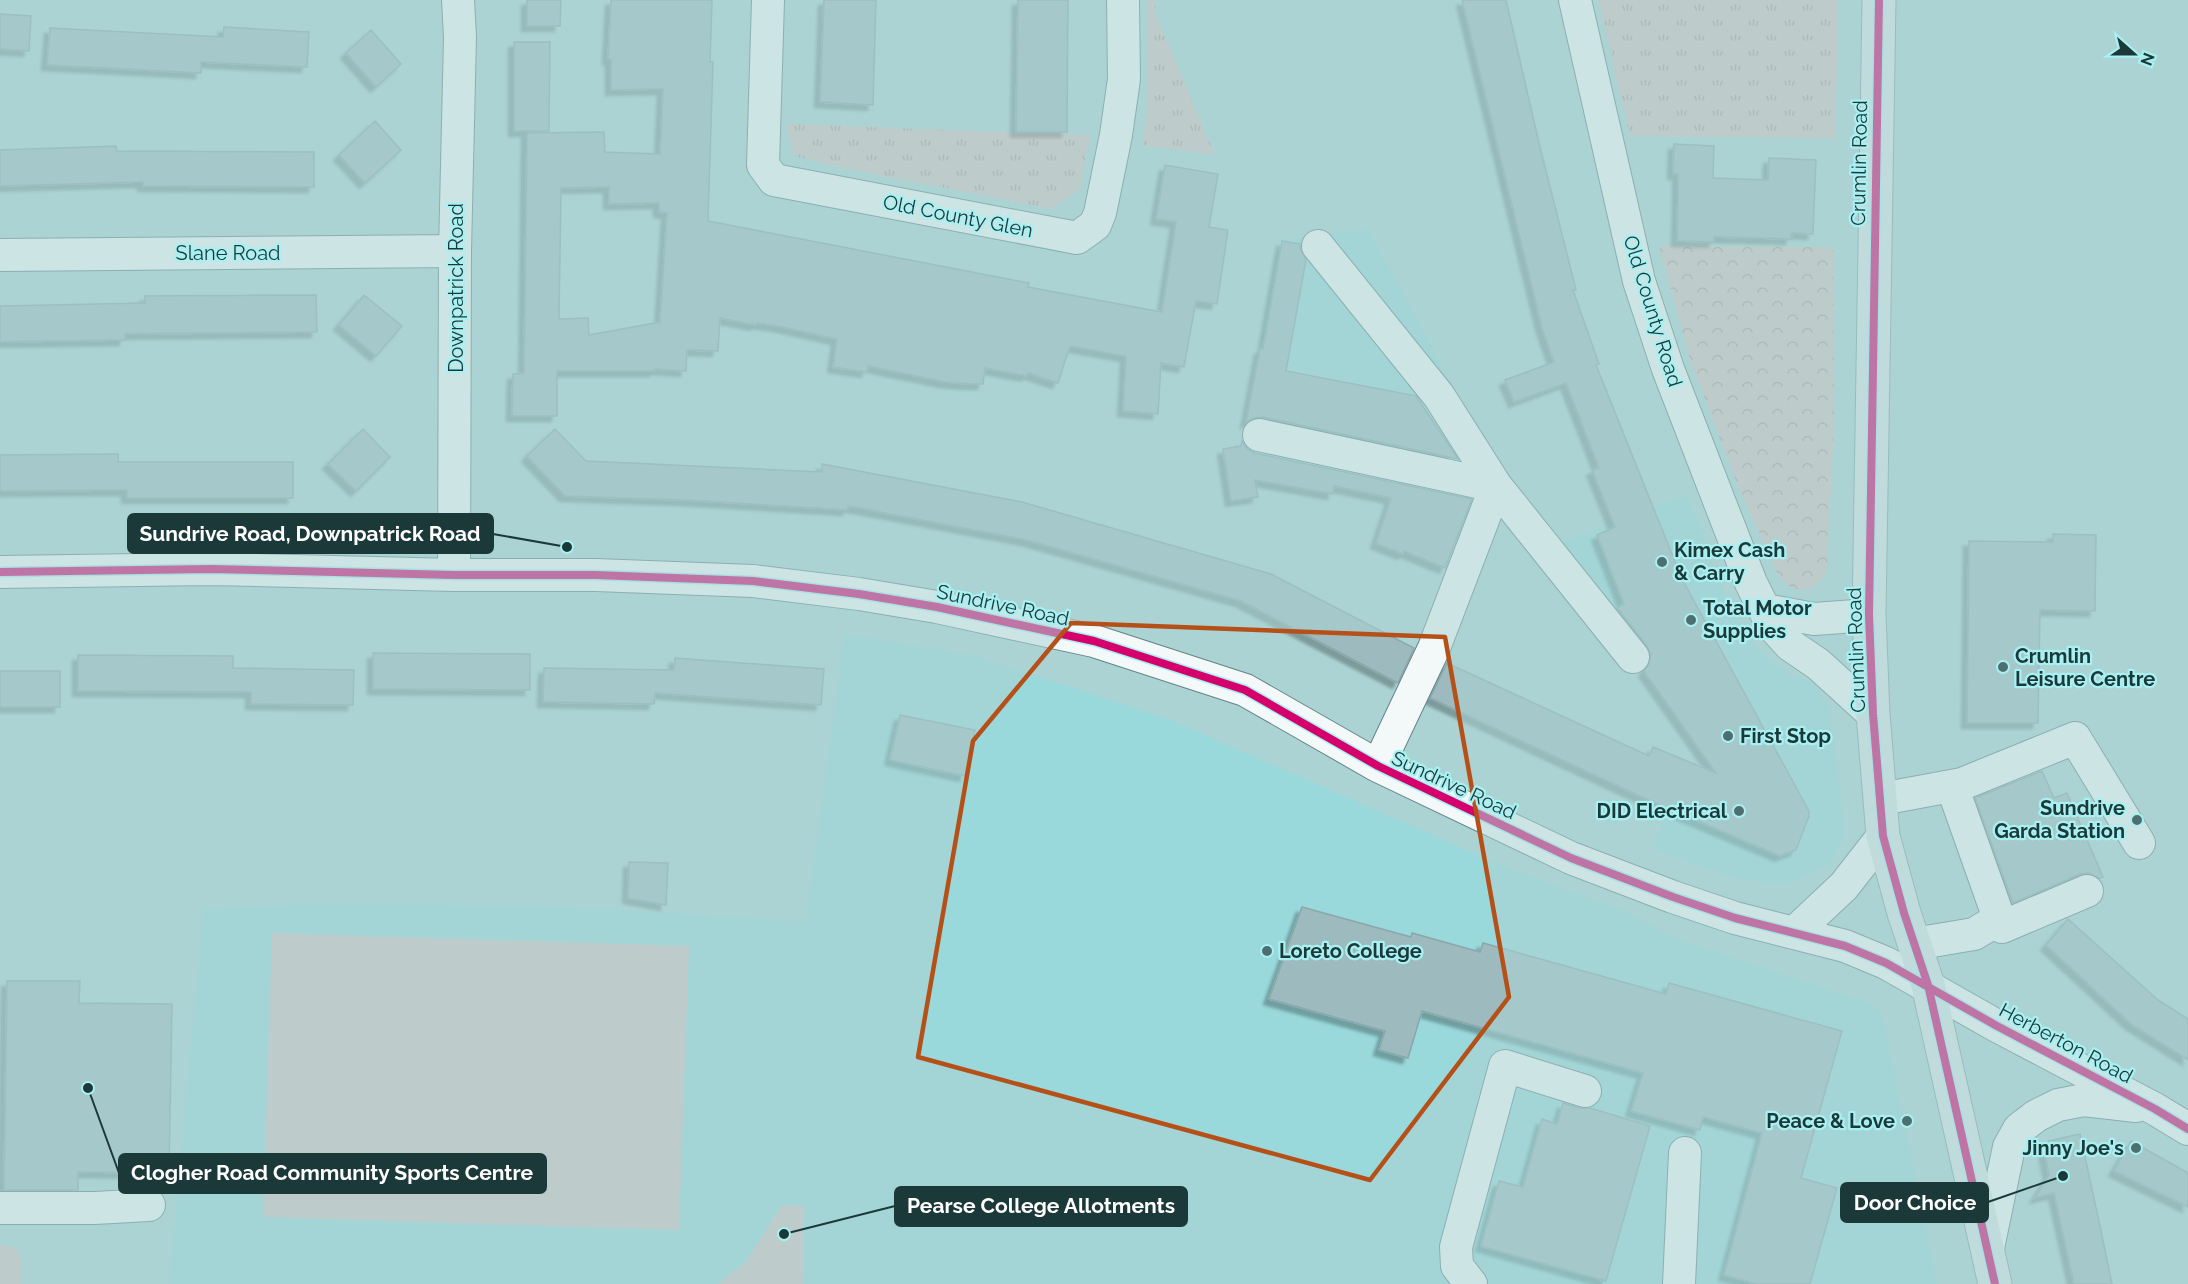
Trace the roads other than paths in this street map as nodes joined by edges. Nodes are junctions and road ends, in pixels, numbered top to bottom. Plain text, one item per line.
1 (459, 0) edge
2 (768, 0) edge
3 (1123, 0) edge
4 (1575, 0) edge
5 (1879, 0) edge
6 (1318, 246) dead end
7 (455, 251) junction
8 (0, 255) edge
9 (1259, 435) dead end
10 (1496, 486) junction
11 (0, 572) edge
12 (454, 575) junction
13 (1765, 610) junction
14 (1869, 615) junction
15 (1633, 657) dead end
16 (1874, 714) junction
17 (1377, 766) junction
18 (1952, 786) junction
19 (1881, 799) junction
20 (1884, 836) junction
21 (2139, 843) dead end
22 (2087, 891) dead end
23 (1999, 919) junction
24 (1794, 933) junction
25 (1914, 944) junction
26 (1928, 985) junction
27 (1585, 1091) dead end
28 (2155, 1109) junction
29 (2188, 1129) edge
30 (1685, 1153) dead end
31 (149, 1205) dead end
32 (0, 1208) edge
33 (1988, 1248) junction
34 (1471, 1284) edge
35 (1679, 1284) edge
36 (1995, 1284) edge

1 - 7 street, Downpatrick Road
2 - 3 street, Old County Glen
4 - 13 street, Old County Road
5 - 14 main road, Crumlin Road
6 - 10 street
7 - 8 street, Slane Road
7 - 12 street, Downpatrick Road
9 - 10 street
10 - 15 street
10 - 17 street
11 - 12 street, Sundrive Road
12 - 17 street, Sundrive Road
13 - 14 street
13 - 16 street, Old County Road
14 - 16 main road, Crumlin Road
16 - 19 main road, Crumlin Road
17 - 24 street, Sundrive Road
18 - 19 street
18 - 21 street
18 - 23 street
19 - 20 main road, Crumlin Road
20 - 24 street
20 - 25 main road, Crumlin Road
22 - 23 street
23 - 25 street
24 - 26 street, Sundrive Road
25 - 26 main road, Crumlin Road
26 - 28 street, Herberton Road
26 - 33 main road, Crumlin Road
27 - 34 street
28 - 29 street, Herberton Road
28 - 33 street
30 - 35 street
31 - 32 street
33 - 36 main road, Crumlin Road

